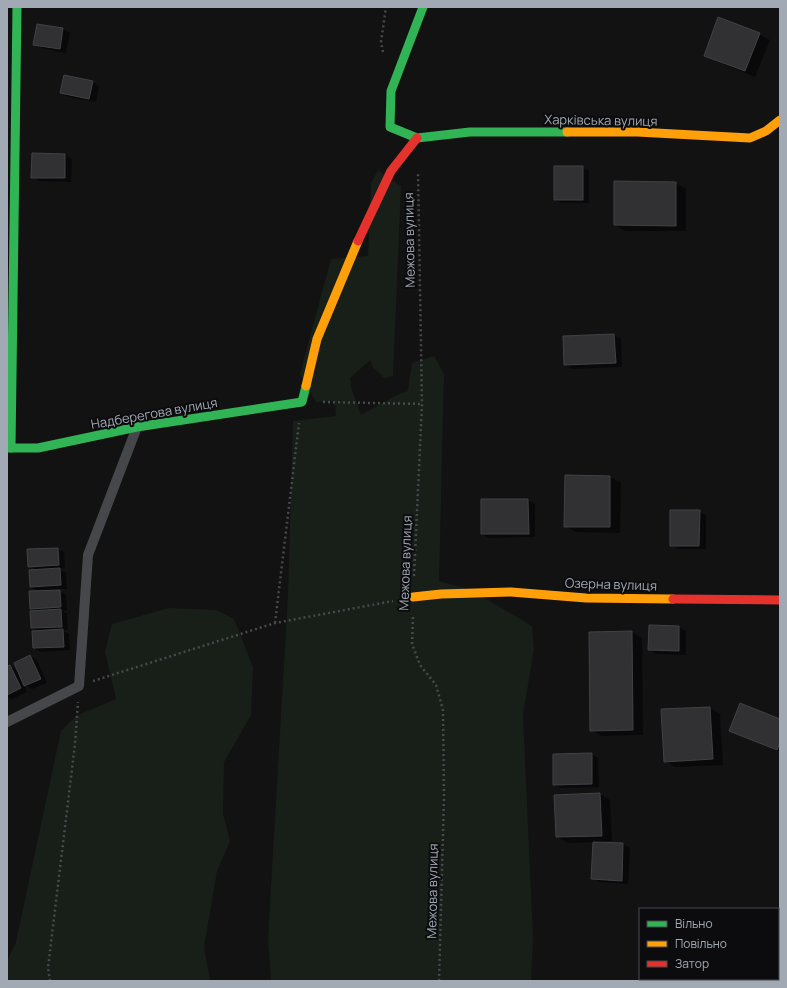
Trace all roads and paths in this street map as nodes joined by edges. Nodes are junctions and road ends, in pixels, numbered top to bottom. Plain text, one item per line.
1 (17, 7) edge
2 (423, 7) edge
3 (780, 120) edge
4 (417, 138) junction
5 (418, 169) dead end
6 (302, 402) junction
7 (422, 404) junction
8 (137, 427) junction
9 (9, 448) edge
10 (413, 597) junction
11 (780, 600) edge
12 (275, 624) junction
13 (79, 686) junction
14 (7, 722) edge
15 (50, 981) edge
16 (439, 981) edge

1 - 9 street, Надберегова вулиця
2 - 4 street
3 - 4 street, Харківська вулиця
4 - 6 street
5 - 7 path, Межова вулиця
6 - 7 path
6 - 8 street, Надберегова вулиця
6 - 12 path
7 - 10 path, Межова вулиця
8 - 9 street, Надберегова вулиця
8 - 13 lane
10 - 11 street, Озерна вулиця
10 - 12 path
10 - 16 path, Межова вулиця
12 - 13 path
13 - 14 lane
13 - 15 path

